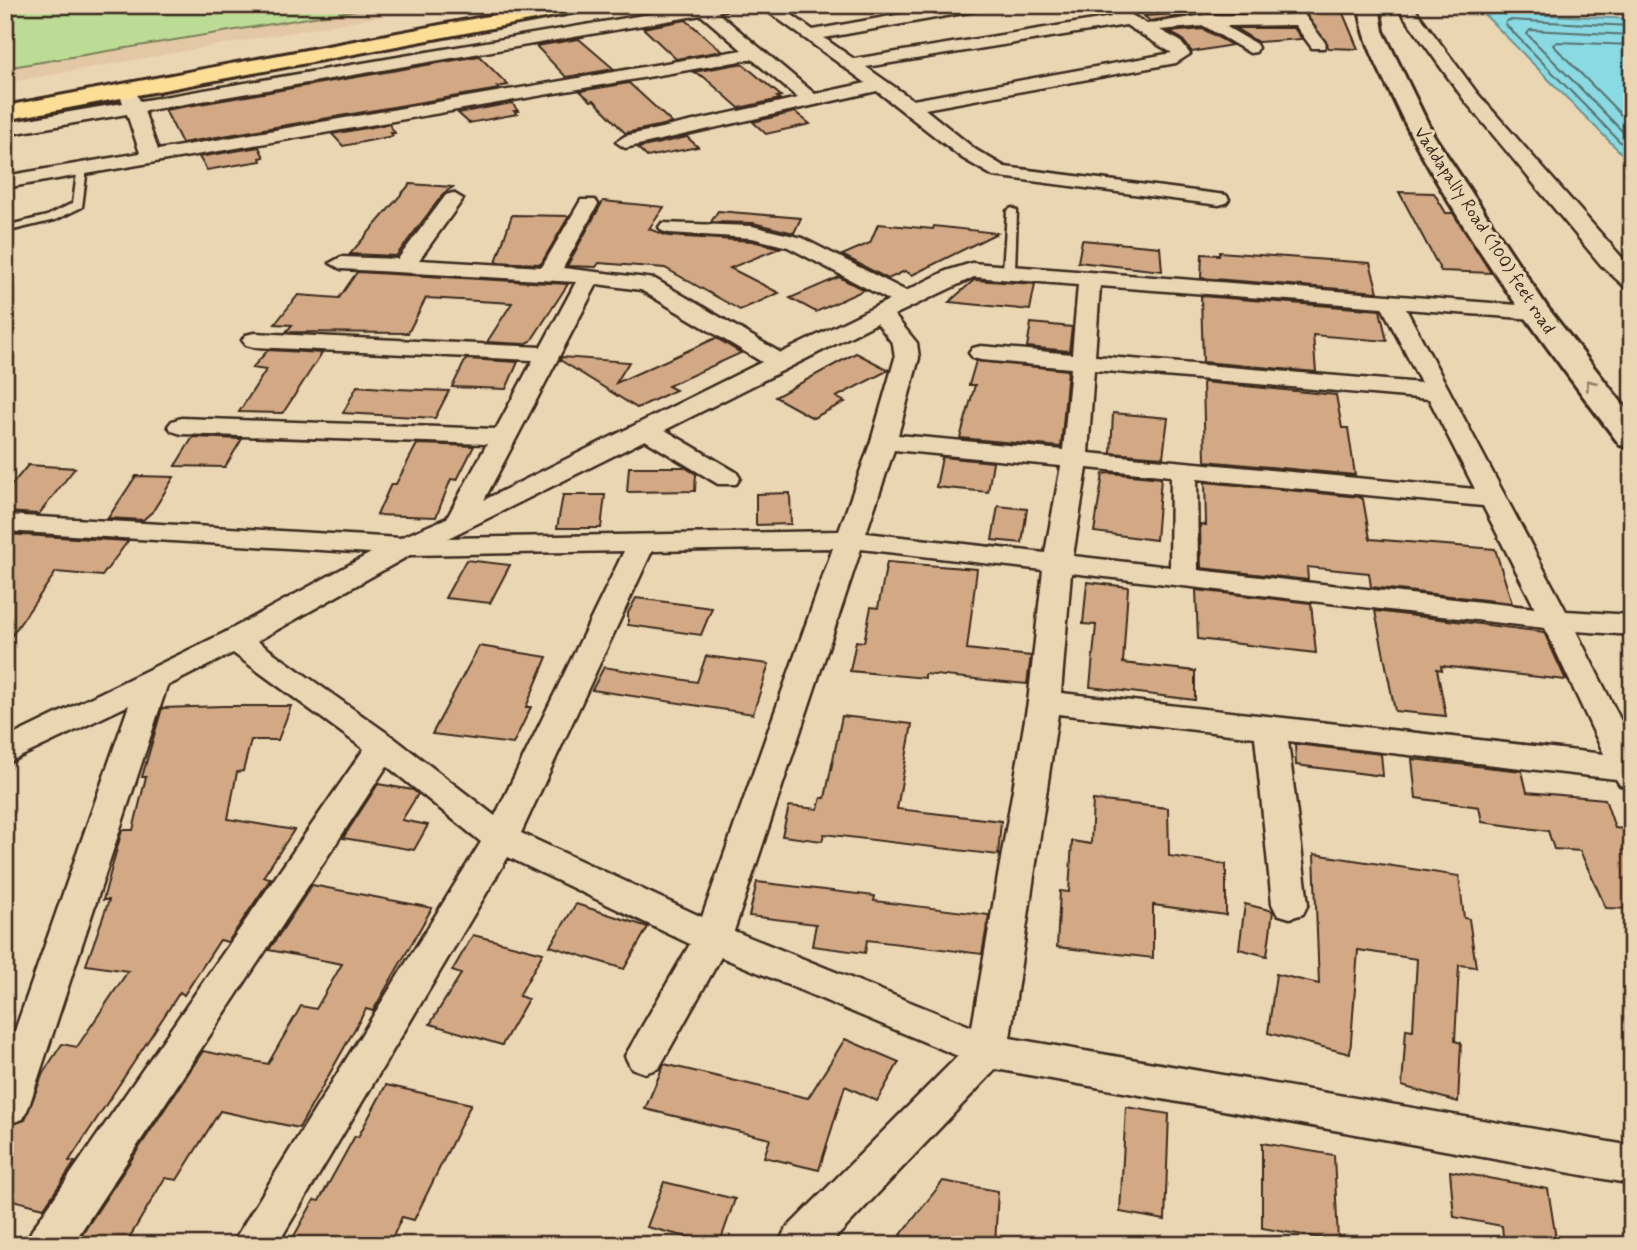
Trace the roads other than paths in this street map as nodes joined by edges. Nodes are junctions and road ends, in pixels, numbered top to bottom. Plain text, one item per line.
1 (16, 5) edge
2 (521, 5) edge
3 (582, 5) edge
4 (732, 5) edge
5 (767, 5) edge
6 (980, 5) edge
7 (1102, 5) edge
8 (1185, 5) edge
9 (1258, 5) edge
10 (1289, 5) edge
11 (1369, 5) edge
12 (1388, 5) edge
13 (1404, 5) edge
14 (1622, 5) edge
15 (1632, 6) edge
16 (5, 7) edge
17 (705, 10) junction
18 (1126, 20) junction
19 (1237, 20) junction
20 (1272, 20) junction
21 (1301, 20) junction
22 (1206, 21) junction
23 (1154, 26) dead end
24 (1286, 34) dead end
25 (812, 35) junction
26 (1318, 44) dead end
27 (756, 53) junction
28 (852, 64) junction
29 (879, 85) junction
30 (129, 97) junction
31 (810, 99) junction
32 (5, 100) edge
33 (910, 107) junction
34 (5, 113) edge
35 (5, 129) edge
36 (625, 142) dead end
37 (151, 156) junction
38 (82, 168) junction
39 (5, 182) edge
40 (453, 199) dead end
41 (1219, 200) dead end
42 (588, 204) dead end
43 (1013, 211) dead end
44 (669, 226) dead end
45 (5, 229) edge
46 (341, 263) dead end
47 (404, 266) junction
48 (1009, 271) junction
49 (549, 274) junction
50 (590, 276) junction
51 (1090, 278) junction
52 (1632, 281) edge
53 (908, 302) junction
54 (1391, 302) junction
55 (1558, 310) junction
56 (881, 314) junction
57 (254, 340) dead end
58 (981, 353) dead end
59 (548, 354) junction
60 (1083, 361) junction
61 (779, 362) junction
62 (1437, 392) junction
63 (181, 426) dead end
64 (645, 429) junction
65 (504, 437) junction
66 (1632, 438) edge
67 (884, 440) junction
68 (1075, 459) junction
69 (1184, 469) junction
70 (727, 478) dead end
71 (1493, 499) junction
72 (5, 523) edge
73 (458, 523) junction
74 (849, 539) junction
75 (643, 541) junction
76 (404, 547) junction
77 (1058, 561) junction
78 (1184, 577) junction
79 (1556, 620) junction
80 (1632, 625) edge
81 (235, 640) junction
82 (154, 679) junction
83 (1044, 702) junction
84 (1270, 727) junction
85 (383, 746) junction
86 (5, 753) edge
87 (1630, 772) edge
88 (501, 839) junction
89 (1290, 904) dead end
90 (713, 937) junction
91 (988, 1051) junction
92 (645, 1056) dead end
93 (5, 1107) edge
94 (1632, 1165) edge
95 (47, 1245) edge
96 (253, 1245) edge
97 (800, 1245) edge

1 - 16 street
2 - 32 main road
3 - 30 main road
4 - 17 street
5 - 25 street
6 - 25 street
7 - 18 street
8 - 22 street
9 - 20 street
10 - 21 street
11 - 55 main road, Vaddapally Road (100) feet road
12 - 55 main road
13 - 52 street
14 - 15 street
17 - 27 street
17 - 30 street
18 - 28 street
18 - 33 street
19 - 20 street
19 - 22 street
19 - 22 street
20 - 21 street
20 - 24 street
21 - 26 street
22 - 23 street
25 - 28 street
27 - 31 street
27 - 37 street
28 - 29 street
29 - 31 street
29 - 33 street
30 - 34 main road
30 - 35 street
30 - 37 street
31 - 36 street
33 - 41 street
37 - 38 street
38 - 39 street
38 - 45 lane
40 - 47 street
42 - 49 street
43 - 48 lane
44 - 53 street
46 - 47 street
47 - 49 street
48 - 51 street
48 - 53 street
49 - 50 street
50 - 59 street
50 - 61 street
51 - 54 street
51 - 60 street
53 - 56 street
54 - 55 street
54 - 62 street
66 -> 55 main road, Vaddapally Road (100) feet road
56 - 61 street
56 - 67 street
57 - 59 street
58 - 60 street
59 - 65 street
60 - 62 street
60 - 68 street
61 - 64 street
62 - 71 street
63 - 65 street
64 - 70 street
64 - 73 street
65 - 73 street
67 - 68 street
67 - 74 street
68 - 69 street
68 - 77 street
69 - 71 street
69 - 78 street
71 - 79 street
72 - 76 street
73 - 76 street
74 - 75 street
74 - 77 street
74 - 90 street
75 - 76 street
75 - 88 street
76 - 81 street
77 - 78 street
77 - 83 street
78 - 79 street
79 - 80 street
79 - 87 street
81 - 82 street
81 - 85 street
82 - 86 street
82 - 93 street
83 - 84 street
83 - 91 street
84 - 87 street
84 - 89 street
85 - 88 street
85 - 95 street
88 - 90 street
88 - 96 street
90 - 91 street
90 - 92 street
91 - 94 street
91 - 97 street

